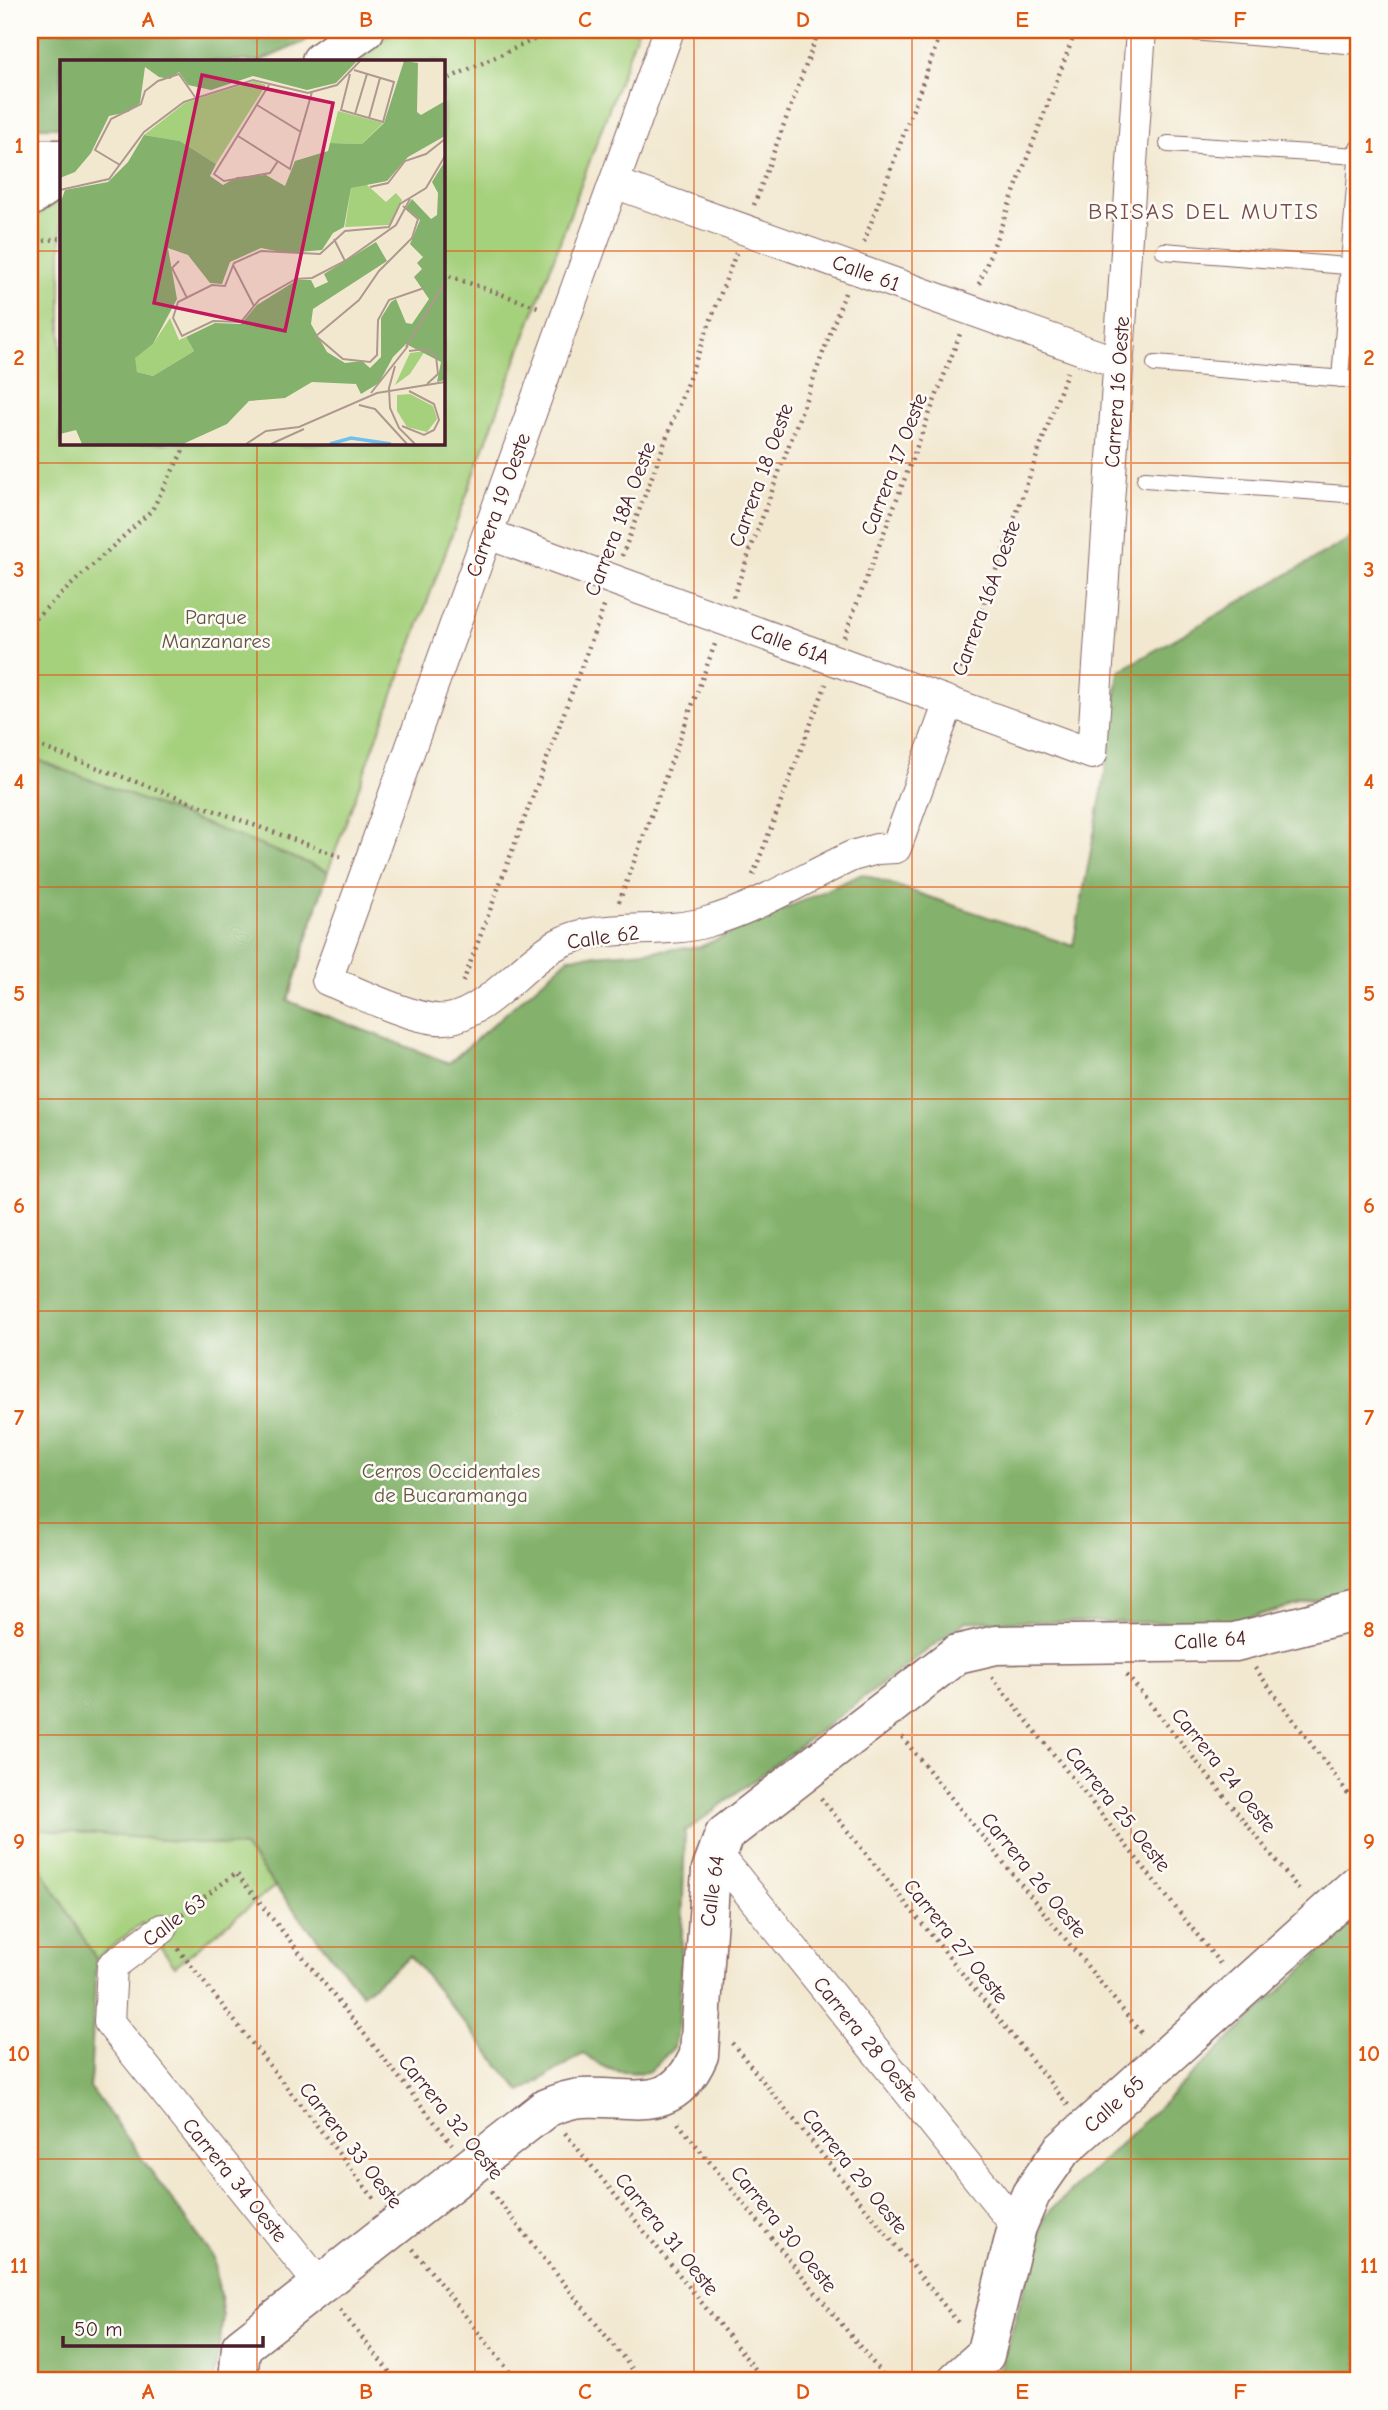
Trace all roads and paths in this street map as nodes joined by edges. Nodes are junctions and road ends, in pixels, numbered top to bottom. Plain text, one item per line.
1 (365, 30) edge
2 (555, 30) edge
3 (670, 30) edge
4 (819, 30) edge
5 (943, 30) edge
6 (1076, 30) edge
7 (1141, 30) edge
8 (1181, 31) edge
9 (1358, 46) edge
10 (322, 60) edge
11 (444, 81) edge
12 (1168, 145) dead end
13 (1358, 148) edge
14 (1358, 156) edge
15 (30, 159) edge
16 (60, 159) edge
17 (60, 177) edge
18 (614, 183) junction
19 (30, 197) edge
20 (745, 229) junction
21 (60, 238) edge
22 (30, 243) edge
23 (1164, 251) dead end
24 (1353, 267) edge
25 (854, 268) junction
26 (444, 274) edge
27 (970, 310) junction
28 (566, 317) junction
29 (1076, 348) junction
30 (1119, 363) junction
31 (1154, 364) dead end
32 (1340, 379) junction
33 (1358, 380) edge
34 (186, 444) edge
35 (1145, 479) dead end
36 (1358, 495) edge
37 (488, 534) junction
38 (614, 580) junction
39 (724, 620) junction
40 (30, 623) edge
41 (835, 660) junction
42 (949, 702) junction
43 (30, 743) edge
44 (1092, 754) joint
45 (896, 848) joint
46 (368, 866) junction
47 (740, 909) junction
48 (608, 932) junction
49 (449, 1019) junction
50 (1358, 1611) edge
51 (1235, 1642) junction
52 (1102, 1644) junction
53 (970, 1649) junction
54 (881, 1711) junction
55 (800, 1773) junction
56 (1358, 1807) edge
57 (715, 1851) junction
58 (236, 1873) joint
59 (1358, 1884) edge
60 (1321, 1917) junction
61 (162, 1929) junction
62 (112, 1966) joint
63 (1241, 1989) junction
64 (702, 2006) junction
65 (1163, 2060) junction
66 (657, 2097) junction
67 (545, 2108) junction
68 (1087, 2129) junction
69 (470, 2167) junction
70 (395, 2226) junction
71 (1017, 2227) junction
72 (320, 2286) junction
73 (971, 2368) edge
74 (238, 2380) edge
75 (396, 2380) edge
76 (516, 2380) edge
77 (640, 2380) edge
78 (764, 2380) edge
79 (887, 2380) edge

1 - 10 street
2 - 11 path
3 - 18 street, Carrera 19 Oeste
4 - 20 path, Carrera 18A Oeste
5 - 25 path, Carrera 18 Oeste
6 - 27 path, Carrera 17 Oeste
7 - 30 street, Carrera 16 Oeste
8 - 9 lane
12 - 14 lane
13 - 14 lane
14 - 24 lane
15 - 16 street
17 - 19 street
18 - 20 street, Calle 61
18 - 28 street, Carrera 19 Oeste
20 - 25 street, Calle 61
20 - 38 path, Carrera 18A Oeste
21 - 22 path
23 - 24 lane
24 - 32 lane
25 - 27 street, Calle 61
25 - 39 path, Carrera 18 Oeste
26 - 28 path
27 - 29 street, Calle 61
27 - 41 path, Carrera 17 Oeste
28 - 37 street, Carrera 19 Oeste
29 - 30 street, Calle 61
29 - 42 path, Carrera 16A Oeste
30 - 44 street, Carrera 16 Oeste
31 - 32 lane
32 - 33 lane
34 - 40 path
35 - 36 lane
37 - 38 street, Calle 61A
37 - 46 street, Carrera 19 Oeste
38 - 39 street, Calle 61A
38 - 49 path, Carrera 18A Oeste
39 - 41 street, Calle 61A
39 - 48 path, Carrera 18 Oeste
41 - 42 street, Calle 61A
41 - 47 path, Carrera 17 Oeste
42 - 44 street, Calle 61A
42 - 45 street, Carrera 16A Oeste
43 - 46 path
45 - 47 street, Calle 62
46 - 49 street, Carrera 19 Oeste
47 - 48 street, Calle 62
48 - 49 street, Calle 62
50 - 51 street, Calle 64
51 - 52 street, Calle 64
51 - 56 path
52 - 53 street, Calle 64
52 - 60 path, Carrera 24 Oeste
53 - 54 street, Calle 64
53 - 63 path, Carrera 25 Oeste
54 - 55 street, Calle 64
54 - 65 path, Carrera 26 Oeste
55 - 57 street, Calle 64
55 - 68 path, Carrera 27 Oeste
57 - 64 street, Calle 64
57 - 71 street, Carrera 28 Oeste
58 - 61 path, Calle 63
58 - 69 path, Carrera 32 Oeste
59 - 60 street, Calle 65
60 - 63 street, Calle 65
61 - 62 street, Calle 63
61 - 70 path, Carrera 33 Oeste
62 - 72 street, Carrera 34 Oeste
63 - 65 street, Calle 65
64 - 66 street, Calle 64
64 - 73 path, Carrera 29 Oeste
65 - 68 street, Calle 65
66 - 67 street, Calle 64
66 - 79 path, Carrera 30 Oeste
67 - 69 street, Calle 64
67 - 78 path, Carrera 31 Oeste
68 - 71 street, Calle 65
69 - 70 street, Calle 64
69 - 77 path, Carrera 32 Oeste
70 - 72 street, Calle 64
70 - 76 path, Carrera 33 Oeste
71 - 73 street, Calle 65
72 - 74 street, Calle 64
72 - 75 path

